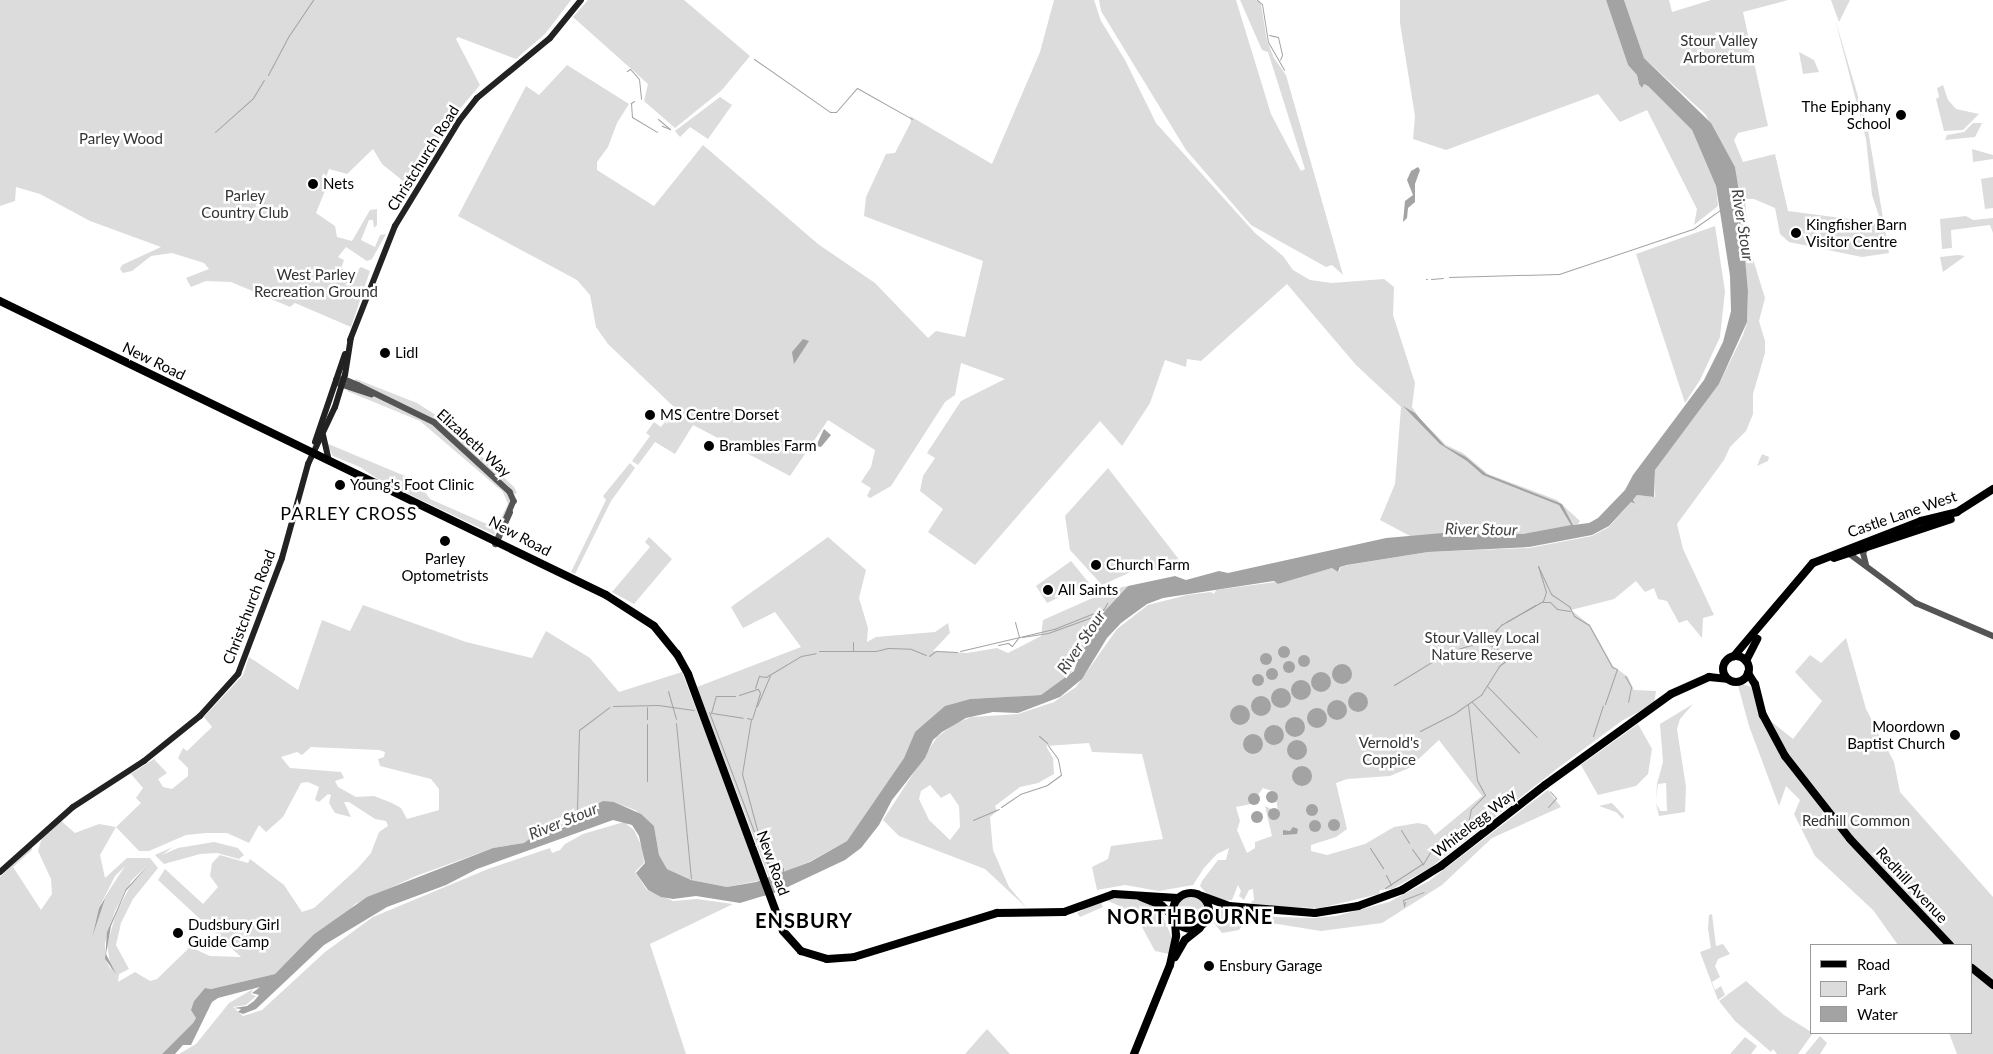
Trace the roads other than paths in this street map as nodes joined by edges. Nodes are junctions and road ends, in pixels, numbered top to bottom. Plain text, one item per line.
1 (581, 0) edge
2 (0, 301) edge
3 (350, 338) junction
4 (336, 380) junction
5 (343, 382) junction
6 (323, 431) junction
7 (312, 454) junction
8 (320, 460) junction
9 (329, 461) junction
10 (306, 471) junction
11 (1993, 491) edge
12 (394, 492) junction
13 (498, 541) junction
14 (1867, 546) junction
15 (1846, 551) junction
16 (1866, 566) junction
17 (1993, 636) edge
18 (1734, 656) junction
19 (1746, 661) junction
20 (1723, 666) junction
21 (1748, 673) junction
22 (1709, 677) junction
23 (1727, 679) junction
24 (1740, 681) junction
25 (1758, 695) junction
26 (0, 872) edge
27 (1135, 895) junction
28 (1202, 896) junction
29 (1178, 898) junction
30 (1229, 906) junction
31 (1209, 914) junction
32 (1175, 918) junction
33 (1200, 926) junction
34 (1949, 944) edge
35 (1170, 965) junction
36 (1973, 969) edge
37 (1993, 985) edge
38 (1134, 1054) edge

1 - 3 main road, Christchurch Road
2 - 7 main road, New Road
3 - 4 main road, Christchurch Road
3 - 5 main road, Christchurch Road
4 - 5 street
4 - 7 main road, Christchurch Road
5 - 6 main road, Christchurch Road
5 - 13 street, Elizabeth Way
6 - 7 main road, Christchurch Road
6 - 9 main road
7 - 8 main road, New Road
7 - 9 main road, New Road
7 - 10 main road, Christchurch Road
8 - 10 main road
8 - 12 main road, New Road
9 - 12 main road, New Road
10 - 26 main road, Christchurch Road
11 - 14 main road, Castle Lane West
11 - 15 main road, Castle Lane West
12 - 13 main road, New Road
13 - 27 main road, New Road
14 - 15 main road, Castle Lane West
14 - 16 street
15 - 16 street
15 - 18 main road
15 - 19 main road
16 - 17 street
18 - 19 main road
18 - 20 main road
19 - 21 main road
20 - 22 main road, Whitelegg Way
20 - 23 main road
21 - 24 main road
21 - 25 main road, Redhill Avenue
22 - 23 main road
22 - 30 main road, Whitelegg Way
23 - 24 main road
24 - 25 main road
25 - 34 main road, Redhill Avenue
27 - 29 main road, New Road
27 - 32 main road, New Road
28 - 29 main road
28 - 30 main road, Whitelegg Way
28 - 31 main road
29 - 32 main road
30 - 31 main road, Whitelegg Way
31 - 33 main road
32 - 33 main road
32 - 35 main road
33 - 35 main road
35 - 38 main road
36 - 37 main road

